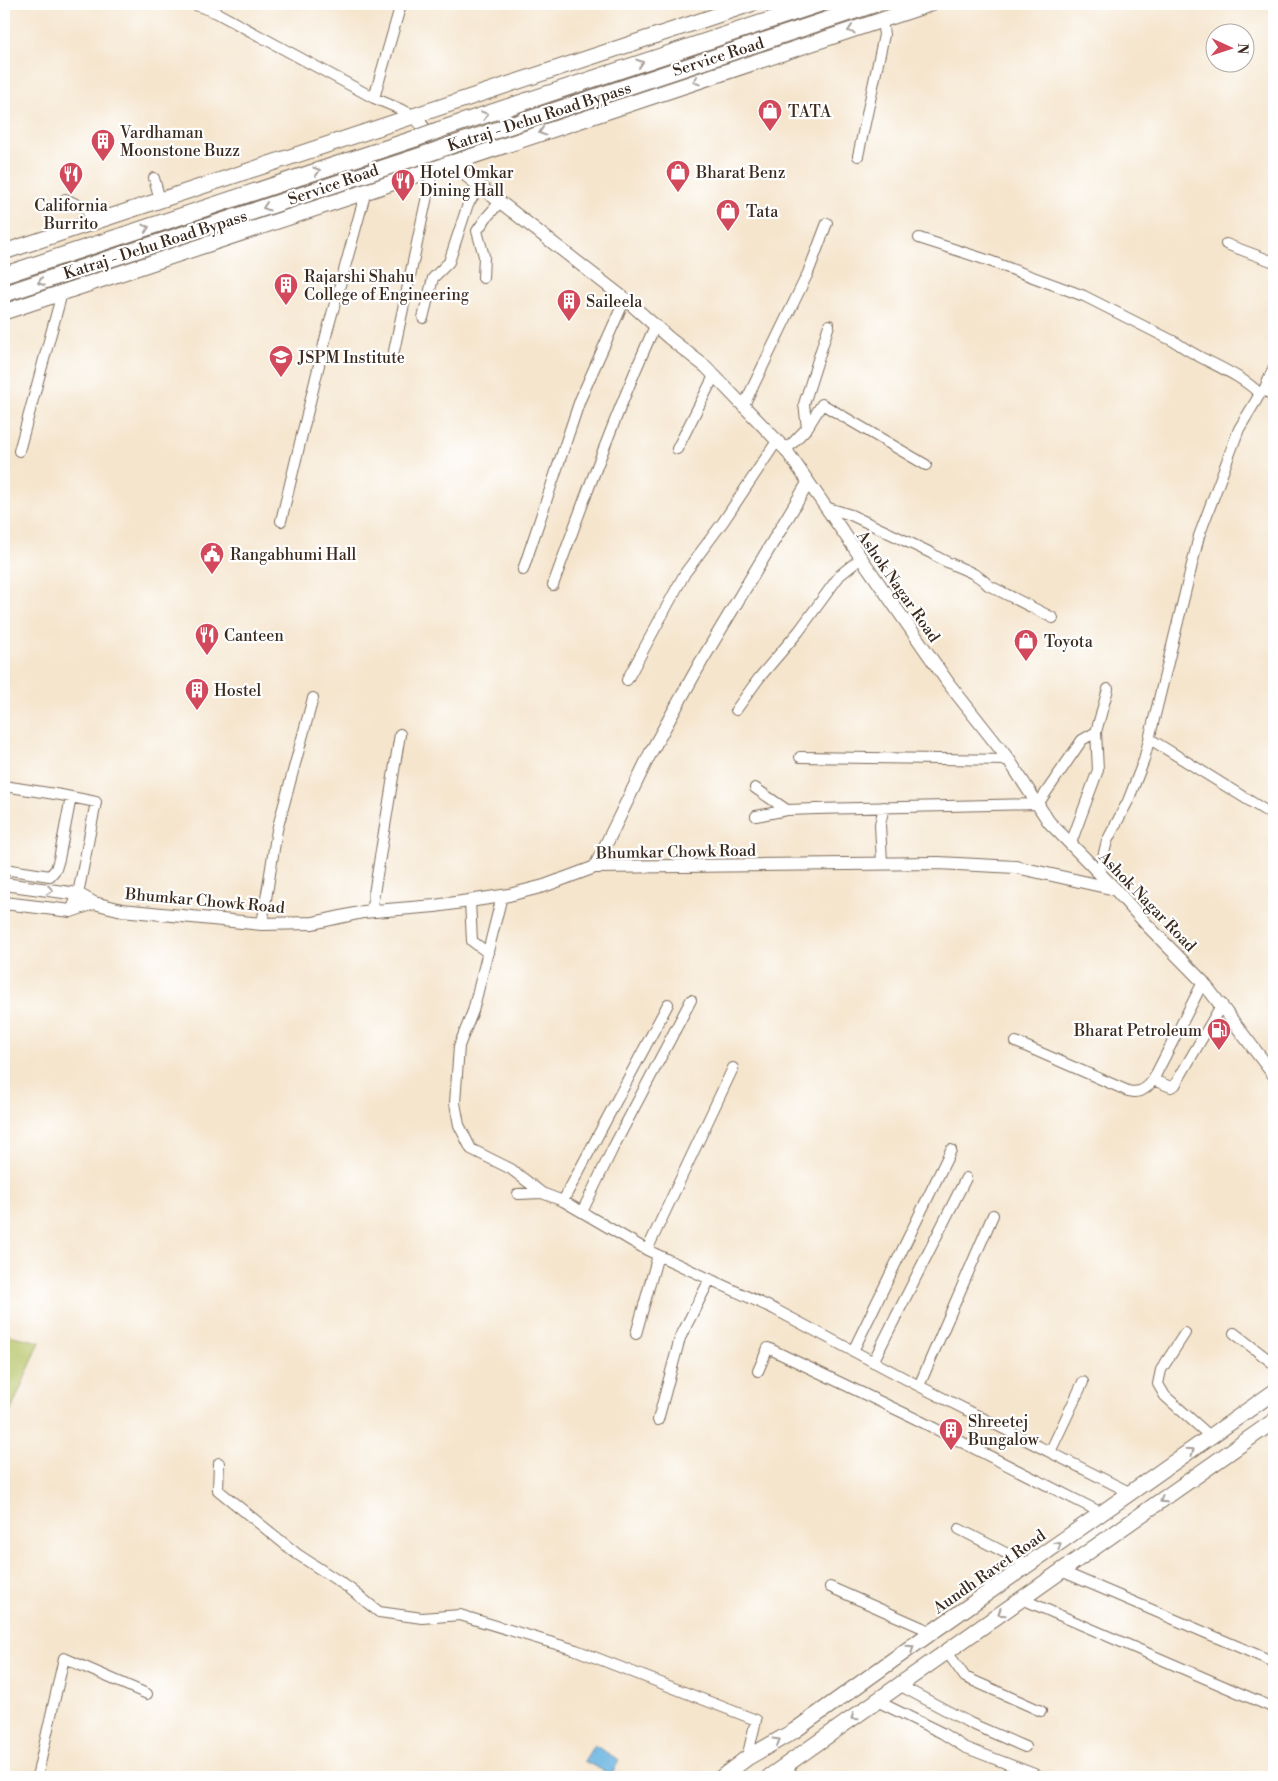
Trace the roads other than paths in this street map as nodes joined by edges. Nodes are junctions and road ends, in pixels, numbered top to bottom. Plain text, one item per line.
1 (193, 4) edge
2 (401, 4) edge
3 (750, 4) edge
4 (819, 4) edge
5 (875, 4) edge
6 (930, 4) edge
7 (882, 20) junction
8 (374, 98) junction
9 (414, 115) junction
10 (858, 156) dead end
11 (431, 160) junction
12 (450, 163) junction
13 (154, 178) dead end
14 (480, 186) junction
15 (366, 191) junction
16 (64, 199) dead end
17 (160, 200) junction
18 (500, 202) junction
19 (94, 222) junction
20 (827, 223) dead end
21 (919, 238) dead end
22 (1226, 244) dead end
23 (4, 252) edge
24 (1274, 262) edge
25 (4, 275) edge
26 (483, 278) dead end
27 (62, 293) junction
28 (4, 294) edge
29 (624, 299) junction
30 (4, 312) edge
31 (423, 318) dead end
32 (829, 325) dead end
33 (655, 326) junction
34 (394, 352) dead end
35 (1274, 367) edge
36 (714, 376) junction
37 (1262, 392) junction
38 (1274, 396) edge
39 (743, 407) junction
40 (807, 428) junction
41 (781, 446) junction
42 (677, 449) dead end
43 (19, 451) dead end
44 (926, 465) dead end
45 (808, 483) junction
46 (824, 507) junction
47 (281, 521) dead end
48 (860, 559) junction
49 (523, 570) dead end
50 (553, 585) dead end
51 (1053, 618) dead end
52 (627, 680) dead end
53 (1108, 689) dead end
54 (313, 698) dead end
55 (736, 710) dead end
56 (1096, 732) junction
57 (400, 734) dead end
58 (1150, 740) junction
59 (800, 757) dead end
60 (1009, 760) junction
61 (4, 786) edge
62 (755, 788) dead end
63 (70, 797) junction
64 (1038, 804) junction
65 (884, 807) junction
66 (787, 810) junction
67 (756, 816) dead end
68 (1274, 816) edge
69 (1071, 844) junction
70 (882, 863) junction
71 (595, 867) junction
72 (4, 869) edge
73 (1099, 873) junction
74 (4, 884) edge
75 (1114, 889) junction
76 (78, 894) junction
77 (502, 896) junction
78 (470, 901) junction
79 (4, 903) edge
80 (94, 903) junction
81 (71, 911) junction
82 (371, 912) junction
83 (262, 924) junction
84 (488, 953) junction
85 (1204, 982) junction
86 (691, 1000) dead end
87 (668, 1004) dead end
88 (1222, 1004) junction
89 (1016, 1042) dead end
90 (733, 1068) dead end
91 (1274, 1075) edge
92 (1153, 1080) junction
93 (951, 1150) dead end
94 (966, 1178) dead end
95 (542, 1193) junction
96 (518, 1194) dead end
97 (563, 1201) junction
98 (582, 1212) junction
99 (993, 1216) dead end
100 (647, 1250) junction
101 (658, 1255) junction
102 (710, 1279) junction
103 (1185, 1333) dead end
104 (1234, 1333) dead end
105 (636, 1334) dead end
106 (853, 1351) junction
107 (873, 1362) junction
108 (1274, 1364) edge
109 (758, 1371) dead end
110 (1083, 1382) dead end
111 (919, 1386) junction
112 (1274, 1392) edge
113 (658, 1420) dead end
114 (1274, 1422) edge
115 (1211, 1437) junction
116 (1050, 1452) junction
117 (219, 1464) dead end
118 (1132, 1493) junction
119 (1102, 1513) junction
120 (959, 1529) dead end
121 (1029, 1565) junction
122 (1061, 1572) junction
123 (830, 1587) dead end
124 (1022, 1599) junction
125 (932, 1632) junction
126 (947, 1652) junction
127 (1274, 1662) edge
128 (899, 1686) junction
129 (147, 1694) dead end
130 (877, 1701) junction
131 (1274, 1708) edge
132 (1041, 1711) dead end
133 (1025, 1747) dead end
134 (748, 1758) junction
135 (790, 1771) edge
136 (37, 1777) edge
137 (722, 1777) edge
138 (769, 1777) edge
139 (1042, 1777) edge

1 - 8 street
2 - 8 street
3 - 9 main road
25 -> 4 highway, Katraj - Dehu Road Bypass, bridge
5 - 11 highway, Katraj - Dehu Road Bypass, bridge
6 - 7 main road, Service Road
7 - 10 street
7 -> 12 main road, Service Road
8 - 9 street
9 - 12 street, Ashok Nagar Road
9 - 17 main road
11 - 12 main road, Service Road
11 - 15 main road, Service Road
11 -> 28 highway, Katraj - Dehu Road Bypass
11 - 34 street
12 - 14 street, Ashok Nagar Road
13 - 17 street
14 - 18 street, Ashok Nagar Road
14 - 31 street
15 - 27 main road, Service Road
15 - 47 street
16 - 19 street
17 - 19 main road
18 - 26 street
18 - 29 street, Ashok Nagar Road
19 - 23 main road
20 - 39 street
21 - 37 street
22 - 24 street
27 - 30 main road, Service Road
27 - 43 street
29 - 33 street, Ashok Nagar Road
29 - 49 street
32 - 40 street
33 - 36 street, Ashok Nagar Road
33 - 50 street
35 - 37 street
36 - 39 street, Ashok Nagar Road
36 - 42 street
37 - 38 street
37 - 58 street
39 - 41 street, Ashok Nagar Road
40 - 41 street
40 - 44 street
41 - 45 street, Ashok Nagar Road
41 - 52 street
45 - 46 street, Ashok Nagar Road
45 - 71 street
46 - 48 street, Ashok Nagar Road
46 - 51 street
48 - 55 street
48 - 60 street, Ashok Nagar Road
53 - 56 street
54 - 83 street
56 - 64 street
56 - 69 street
57 - 82 street
58 - 68 street
58 - 73 street
59 - 60 street
60 - 64 street, Ashok Nagar Road
61 - 63 street
62 - 66 street
63 - 72 street
63 - 76 street
64 - 65 street
64 - 69 street, Ashok Nagar Road
65 - 66 street
65 - 70 street
66 - 67 street
69 - 73 street, Ashok Nagar Road
70 - 71 street, Bhumkar Chowk Road
70 - 75 street, Bhumkar Chowk Road
71 - 77 street, Bhumkar Chowk Road
73 - 75 street, Ashok Nagar Road
74 -> 76 street, Bhumkar Chowk Road
75 - 85 street, Ashok Nagar Road
76 - 80 street, Bhumkar Chowk Road
76 - 81 street
77 - 78 street, Bhumkar Chowk Road
77 - 84 street
78 - 82 street, Bhumkar Chowk Road
78 - 84 street
79 - 81 street
80 - 81 street
80 - 83 street, Bhumkar Chowk Road
82 - 83 street, Bhumkar Chowk Road
84 - 95 street
85 - 88 street, Ashok Nagar Road
85 - 92 street
86 - 98 street
87 - 97 street
88 - 91 street, Ashok Nagar Road
88 - 92 street
89 - 92 street
90 - 100 street
93 - 106 street
94 - 107 street
95 - 96 street
95 - 97 street
97 - 98 street
98 - 100 street
99 - 111 street
100 - 101 street
101 - 102 street
101 - 105 street
102 - 106 street
102 - 113 street
103 - 115 street
104 - 108 street
106 - 107 street
107 - 111 street
109 - 119 street
110 - 116 street
111 - 116 street
112 - 115 main road, Aundh Ravet Road
114 -> 122 main road
118 -> 115 main road, Aundh Ravet Road
116 - 118 street
117 - 134 street
118 - 119 main road, Aundh Ravet Road
121 -> 119 main road, Aundh Ravet Road
120 - 121 street
121 - 125 main road, Aundh Ravet Road
122 - 124 main road
122 - 127 street
123 - 125 street
124 -> 126 main road
124 - 131 street
134 -> 125 main road, Aundh Ravet Road
126 - 128 main road
126 - 132 street
128 - 130 main road
128 - 133 street
129 - 136 street
130 -> 135 main road
130 - 139 street
134 - 137 main road, Aundh Ravet Road
135 - 138 main road

